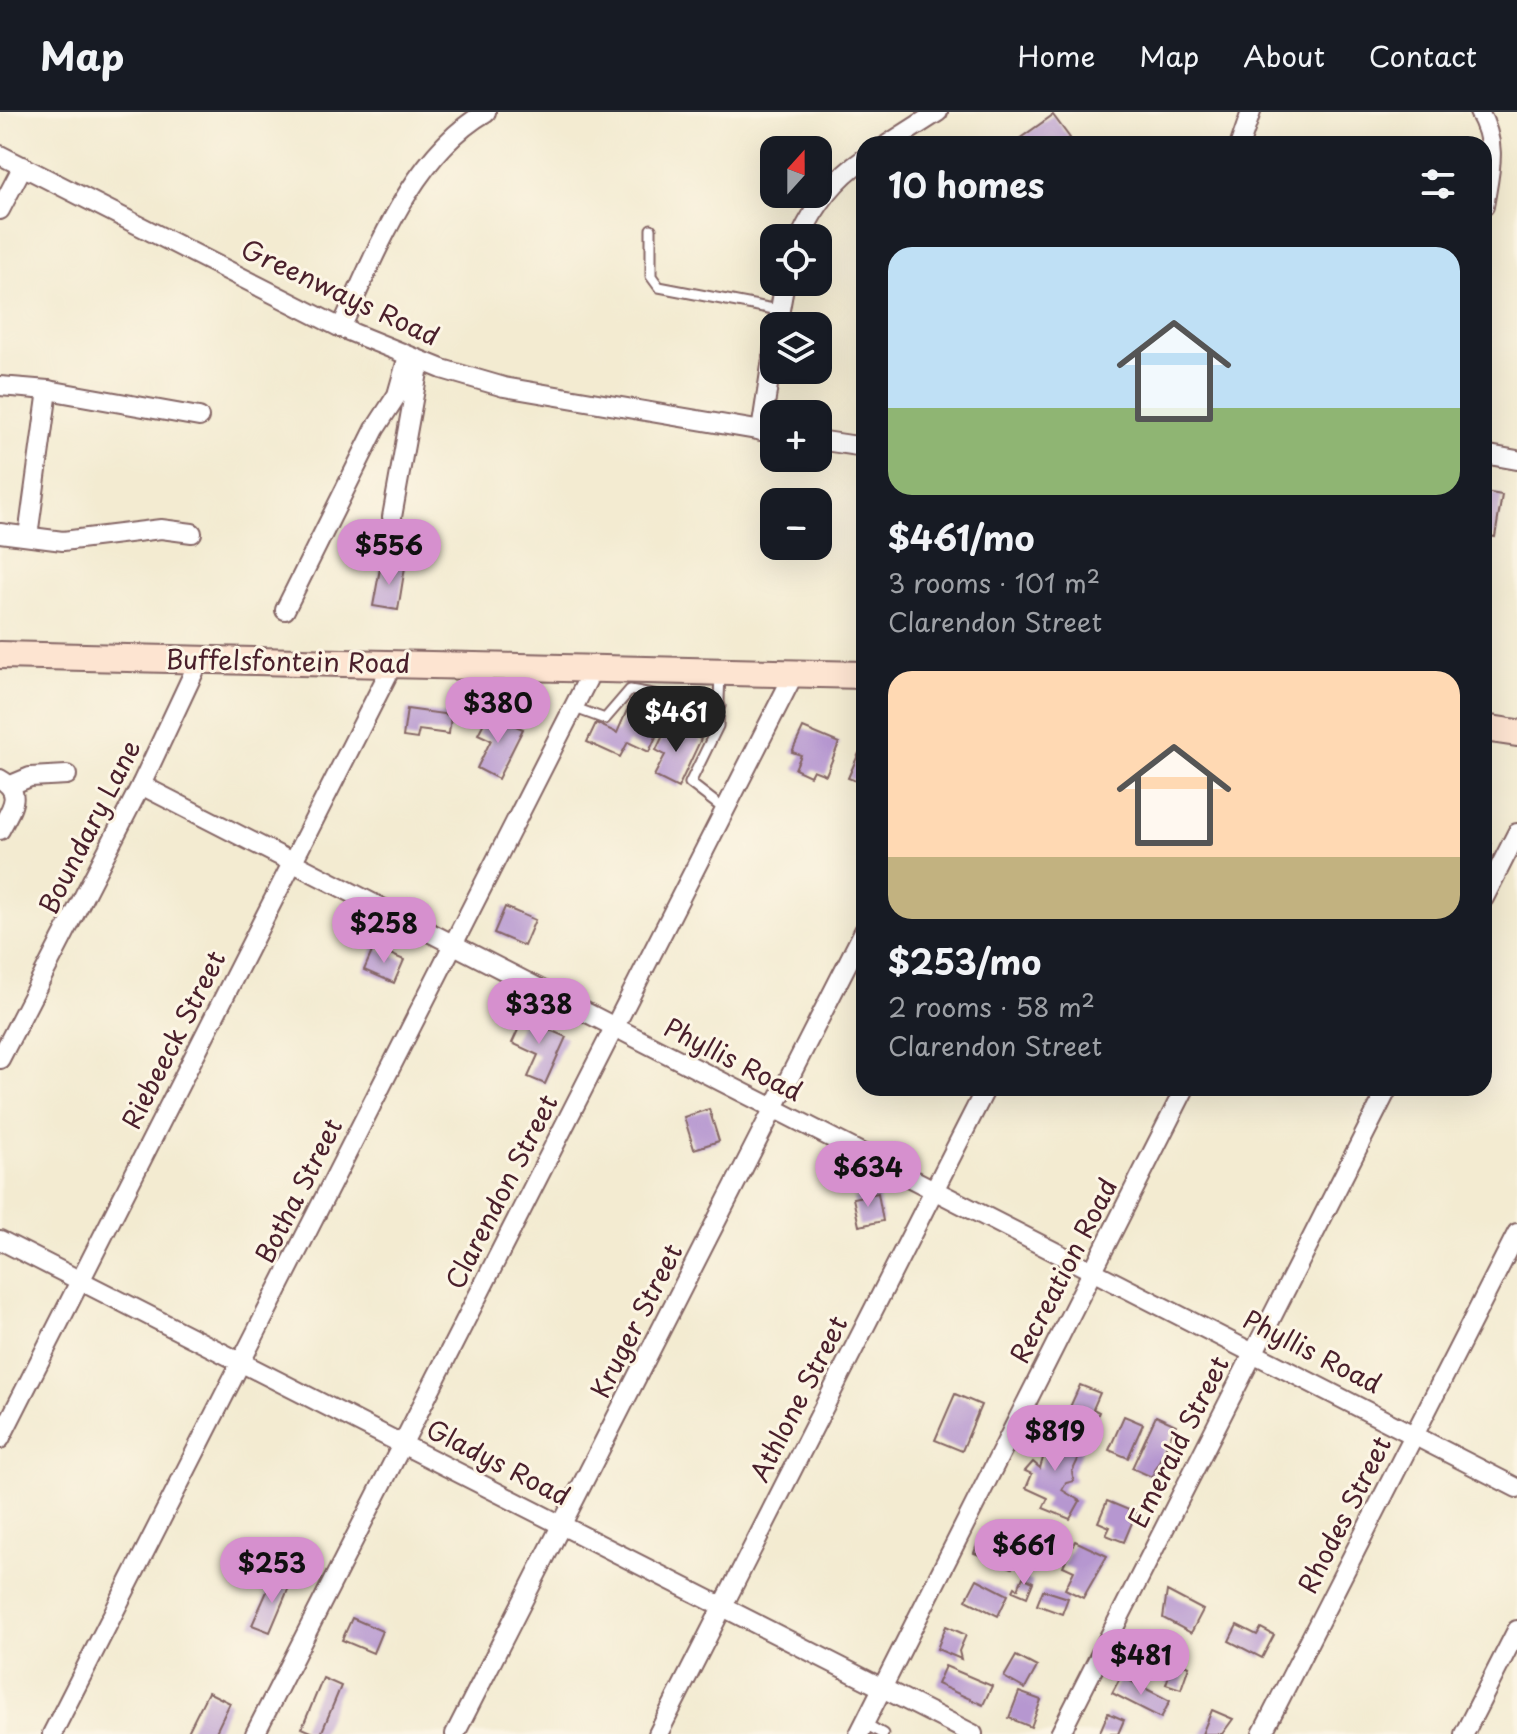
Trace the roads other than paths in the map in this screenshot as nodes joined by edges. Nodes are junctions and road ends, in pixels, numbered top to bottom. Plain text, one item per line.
1 (486, 112) edge
2 (938, 112) edge
3 (1251, 112) edge
4 (1479, 112) edge
5 (900, 136) edge
6 (1243, 136) edge
7 (1489, 136) edge
8 (0, 155) edge
9 (23, 166) junction
10 (856, 166) edge
11 (0, 210) edge
12 (807, 224) edge
13 (651, 229) dead end
14 (760, 313) edge
15 (341, 328) junction
16 (414, 359) junction
17 (0, 386) edge
18 (48, 390) junction
19 (199, 417) dead end
20 (760, 431) edge
21 (832, 442) edge
22 (856, 446) edge
23 (1492, 455) edge
24 (1517, 460) edge
25 (392, 517) dead end
26 (0, 533) edge
27 (192, 533) dead end
28 (28, 536) junction
29 (285, 610) dead end
30 (0, 655) edge
31 (200, 659) junction
32 (393, 664) junction
33 (592, 671) junction
34 (720, 673) junction
35 (794, 674) junction
36 (856, 675) edge
37 (720, 706) junction
38 (575, 708) junction
39 (1492, 729) edge
40 (1517, 733) edge
41 (67, 775) dead end
42 (6, 782) edge
43 (141, 785) junction
44 (725, 810) junction
45 (0, 830) edge
46 (1517, 833) edge
47 (293, 864) junction
48 (1492, 882) edge
49 (453, 946) junction
50 (856, 947) edge
51 (615, 1028) junction
52 (0, 1059) edge
53 (982, 1096) edge
54 (1181, 1096) edge
55 (1384, 1096) edge
56 (773, 1110) junction
57 (933, 1192) junction
58 (1517, 1233) edge
59 (0, 1240) edge
60 (1093, 1270) junction
61 (80, 1281) junction
62 (1254, 1352) junction
63 (241, 1362) junction
64 (1415, 1434) junction
65 (0, 1439) edge
66 (403, 1444) junction
67 (1517, 1488) edge
68 (562, 1524) junction
69 (723, 1606) junction
70 (1517, 1630) edge
71 (882, 1689) junction
72 (862, 1729) edge
73 (52, 1734) edge
74 (255, 1734) edge
75 (455, 1734) edge
76 (658, 1734) edge
77 (883, 1734) edge
78 (973, 1734) edge
79 (1060, 1734) edge
80 (1262, 1734) edge
81 (1464, 1734) edge

1 - 15 street
2 - 5 street
3 - 6 street
4 - 7 street
8 - 9 street, Greenways Road
9 - 11 street
9 - 15 street, Greenways Road
10 - 12 street
13 - 14 lane
15 - 16 street, Greenways Road
16 - 20 street, Greenways Road
16 - 25 street
16 - 29 street
17 - 18 street
18 - 19 street
18 - 28 street
21 - 22 street
23 - 24 street
26 - 28 street
27 - 28 street
30 - 31 main road, Buffelsfontein Road
31 - 32 main road, Buffelsfontein Road
31 - 43 street, Boundary Lane
32 - 33 main road, Buffelsfontein Road
32 - 47 street, Riebeeck Street
33 - 34 main road, Buffelsfontein Road
33 - 38 street, Botha Street
34 - 35 main road, Buffelsfontein Road
34 - 37 lane
35 - 36 main road, Buffelsfontein Road
35 - 44 street, Clarendon Street
37 - 38 lane
37 - 44 lane
38 - 49 street, Botha Street
39 - 40 main road
41 - 42 street
42 - 45 street
43 - 47 street, Phyllis Road
43 - 52 street, Boundary Lane
44 - 51 street, Clarendon Street
46 - 48 street
47 - 49 street, Phyllis Road
47 - 61 street, Riebeeck Street
49 - 51 street, Phyllis Road
49 - 63 street, Botha Street
50 - 56 street, Kruger Street
51 - 56 street, Phyllis Road
51 - 66 street, Clarendon Street
53 - 57 street, Athlone Street
54 - 60 street, Recreation Road
55 - 62 street, Emerald Street
56 - 57 street, Phyllis Road
56 - 68 street, Kruger Street
57 - 60 street, Phyllis Road
57 - 69 street, Athlone Street
58 - 64 street, Rhodes Street
59 - 61 street, Gladys Road
60 - 62 street, Phyllis Road
60 - 71 street, Recreation Road
61 - 63 street, Gladys Road
61 - 65 street, Riebeeck Street
62 - 64 street, Phyllis Road
62 - 79 street, Emerald Street
63 - 66 street, Gladys Road
63 - 73 street, Botha Street
64 - 67 street, Phyllis Road
64 - 80 street, Rhodes Street
66 - 68 street, Gladys Road
66 - 74 street, Clarendon Street
68 - 69 street, Gladys Road
68 - 75 street, Kruger Street
69 - 71 street, Gladys Road
69 - 76 street, Athlone Street
70 - 81 street
71 - 72 street, Recreation Road
71 - 78 street, Gladys Road
72 - 77 lane

